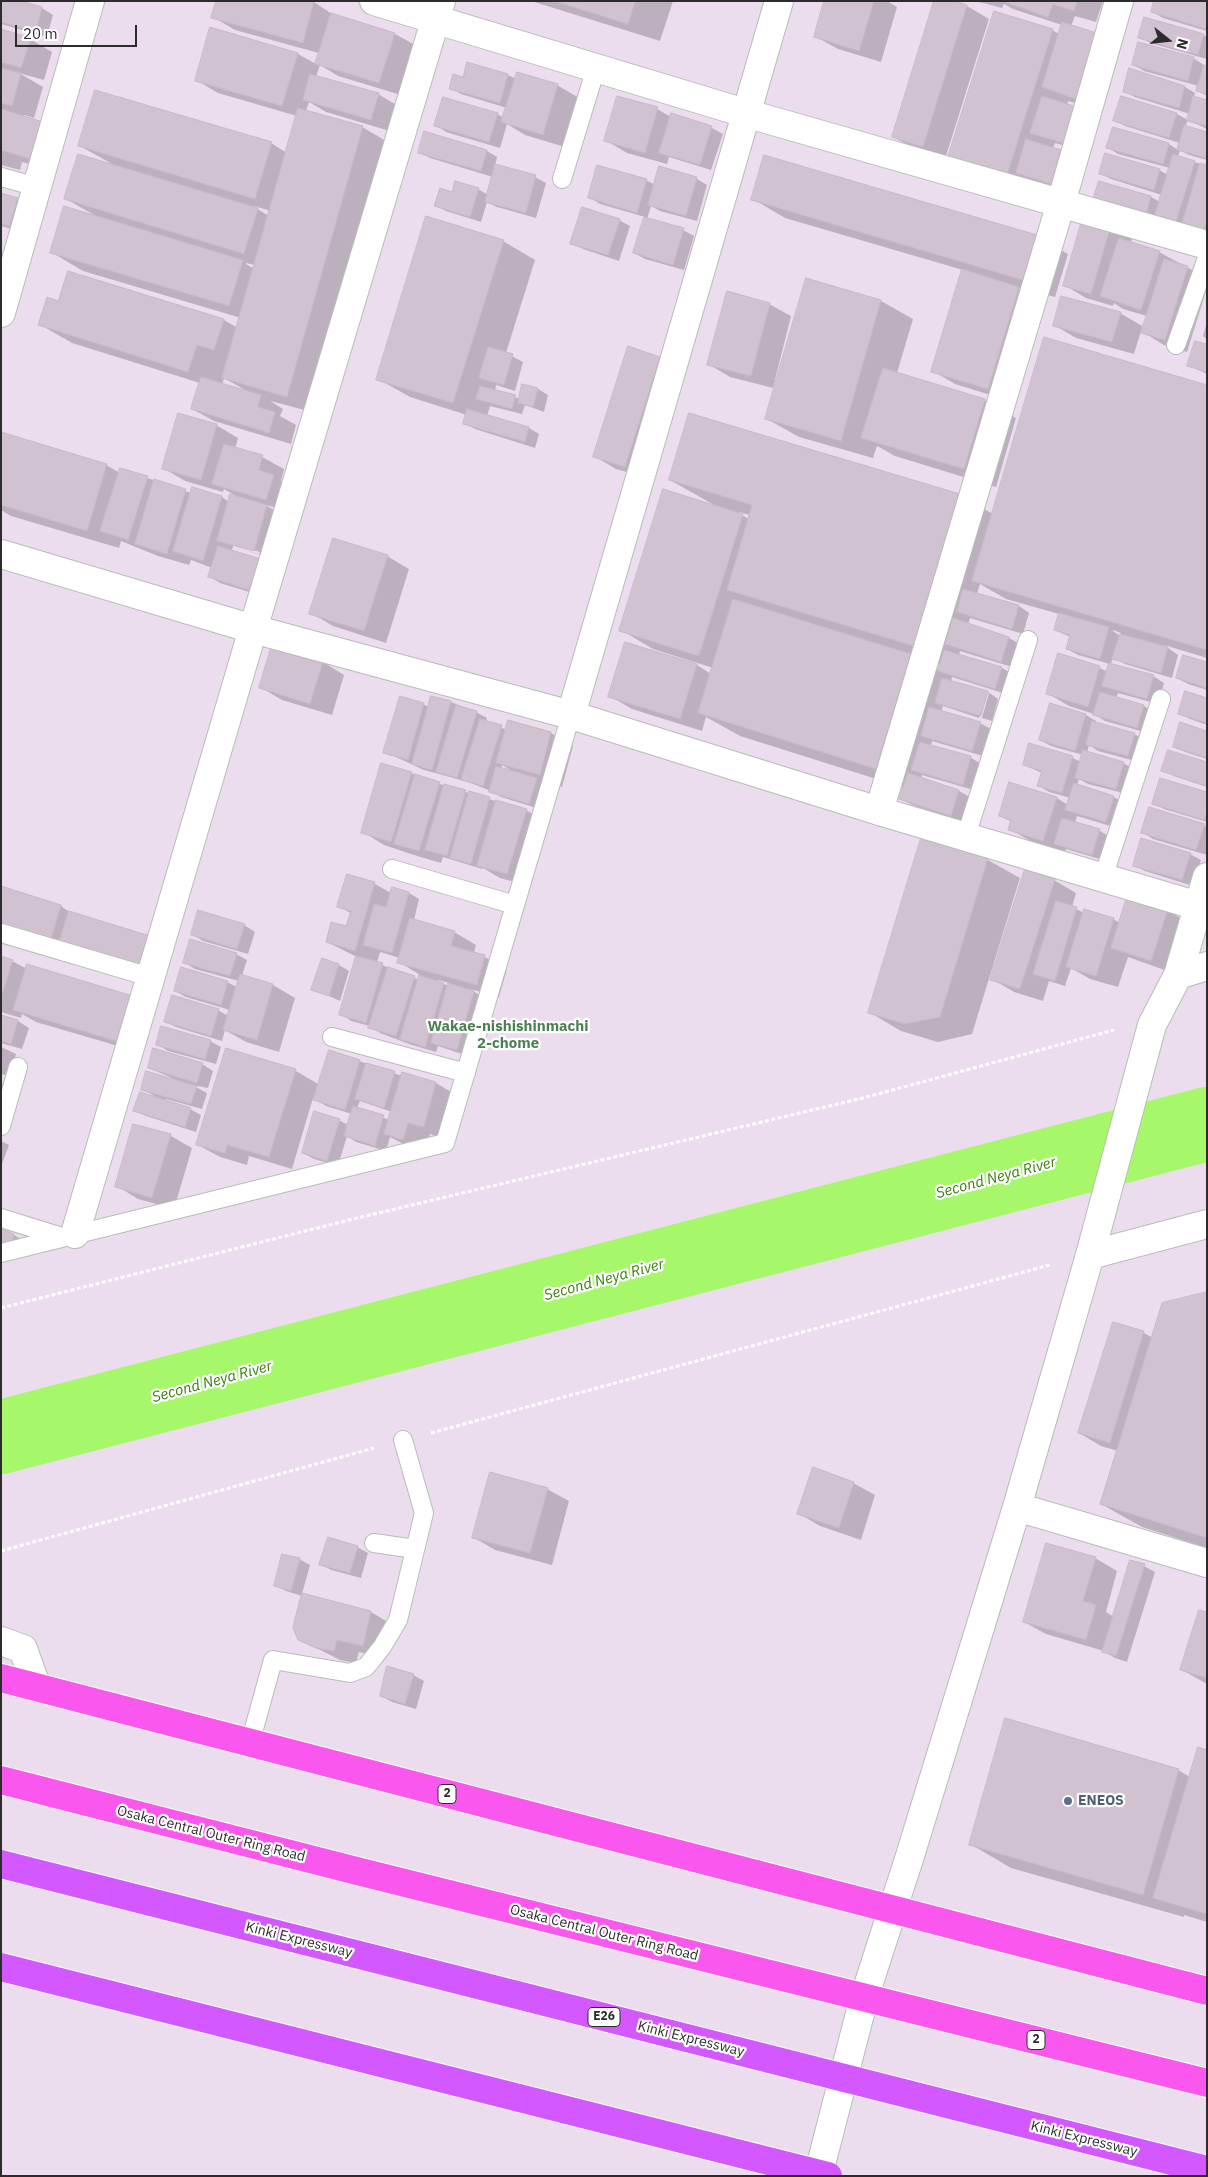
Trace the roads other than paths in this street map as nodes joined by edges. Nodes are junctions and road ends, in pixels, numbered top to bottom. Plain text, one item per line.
1 (90, 1) edge
2 (374, 1) edge
3 (778, 1) edge
4 (1119, 1) edge
5 (438, 10) edge
6 (596, 68) junction
7 (745, 113) junction
8 (1, 177) edge
9 (562, 179) dead end
10 (37, 187) junction
11 (1061, 203) junction
12 (1207, 245) edge
13 (1207, 258) edge
14 (1, 313) edge
15 (1176, 345) dead end
16 (1, 554) edge
17 (252, 629) junction
18 (1028, 640) dead end
19 (1161, 699) dead end
20 (571, 715) junction
21 (879, 811) junction
22 (966, 836) junction
23 (392, 869) dead end
24 (1207, 877) edge
25 (1103, 878) junction
26 (515, 905) junction
27 (1198, 906) junction
28 (1, 933) edge
29 (1207, 966) edge
30 (1178, 974) junction
31 (150, 977) junction
32 (332, 1037) dead end
33 (18, 1067) dead end
34 (466, 1073) junction
35 (1, 1126) edge
36 (1, 1218) edge
37 (1207, 1224) edge
38 (68, 1235) junction
39 (1, 1253) edge
40 (1090, 1255) junction
41 (403, 1440) road end
42 (1017, 1507) junction
43 (374, 1543) dead end
44 (415, 1549) junction
45 (1207, 1563) edge
46 (1, 1641) edge
47 (1, 1678) edge
48 (37, 1688) junction
49 (250, 1743) junction
50 (1, 1780) edge
51 (1, 1864) edge
52 (893, 1909) junction
53 (1, 1967) edge
54 (1200, 1990) edge
55 (864, 1998) junction
56 (1207, 2083) edge
57 (1207, 2170) edge
58 (818, 2176) edge
59 (828, 2176) edge

1 - 10 street
2 - 5 street
3 - 7 street
4 - 11 street
5 - 6 street
5 - 17 street
6 - 7 street
6 - 9 lane
7 - 11 street
7 - 20 street
8 - 10 lane
10 - 14 street
11 - 12 street
11 - 21 street
13 - 15 lane
16 - 17 street
17 - 20 street
17 - 31 street
18 - 22 lane
19 - 25 lane
20 - 21 street
20 - 26 lane
21 - 22 street
22 - 25 street
23 - 26 lane
24 - 27 street
25 - 27 street
26 - 34 lane
27 - 30 street
28 - 31 lane
29 - 30 street
30 - 40 street
31 - 38 street
32 - 34 lane
33 - 35 lane
34 - 38 lane
36 - 38 lane
37 - 40 street
38 - 39 lane
40 - 42 street
41 - 44 lane
42 - 45 street
42 - 52 street
43 - 44 lane
44 - 49 lane
46 - 48 street
47 - 48 main road, 2
48 - 49 main road, 2
49 - 52 main road, 2
50 - 55 main road, Osaka Central Outer Ring Road / 2
51 - 57 highway, Kinki Expressway / E26, bridge
52 - 54 main road, 2
52 - 55 street
53 - 59 highway, bridge
55 - 56 main road, Osaka Central Outer Ring Road / 2
55 - 58 street

